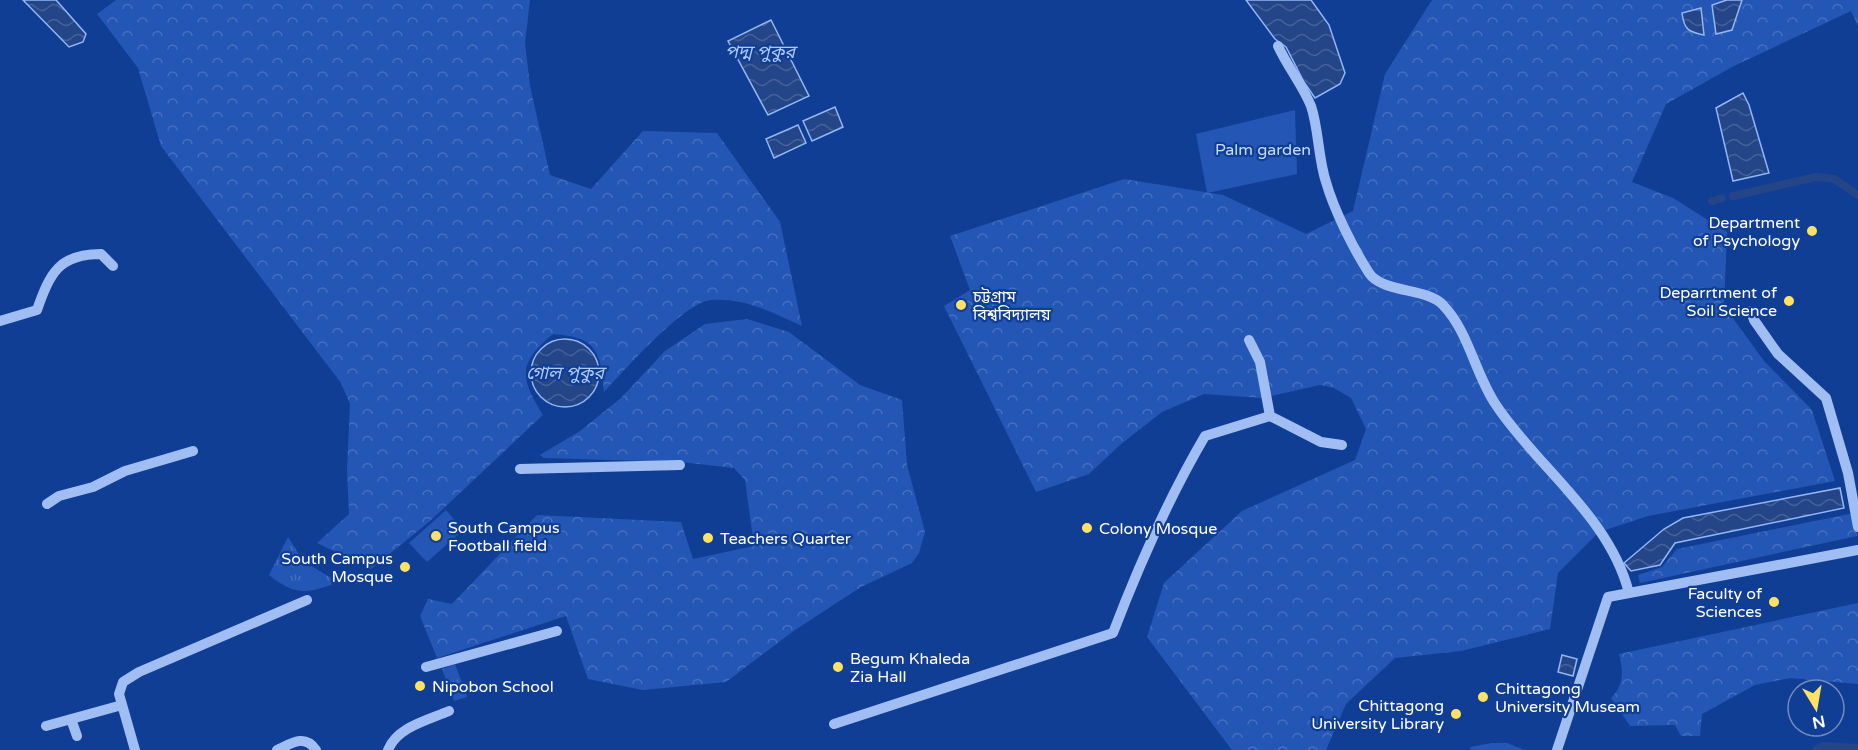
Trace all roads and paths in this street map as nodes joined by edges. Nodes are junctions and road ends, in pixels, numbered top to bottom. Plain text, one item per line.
1 (1278, 46) dead end
2 (113, 266) dead end
3 (1751, 311) dead end
4 (0, 321) edge
5 (1249, 339) dead end
6 (1270, 416) junction
7 (1342, 445) dead end
8 (193, 451) dead end
9 (680, 465) dead end
10 (520, 469) dead end
11 (47, 504) dead end
12 (1858, 527) edge
13 (1858, 550) edge
14 (1629, 592) junction
15 (307, 600) dead end
16 (557, 631) dead end
17 (426, 667) dead end
18 (122, 705) junction
19 (449, 711) dead end
20 (71, 719) junction
21 (834, 724) dead end
22 (46, 726) dead end
23 (77, 736) dead end
24 (135, 750) edge
25 (276, 750) edge
26 (316, 750) edge
27 (388, 750) edge
28 (1557, 750) edge

1 - 14 street
2 - 4 street
3 - 12 street
5 - 6 street
6 - 7 street
6 - 21 street
8 - 11 street
9 - 10 street
13 - 14 street
14 - 28 street
15 - 18 street
16 - 17 street
18 - 20 street
18 - 24 street
19 - 27 street
20 - 22 street
20 - 23 street
25 - 26 street

